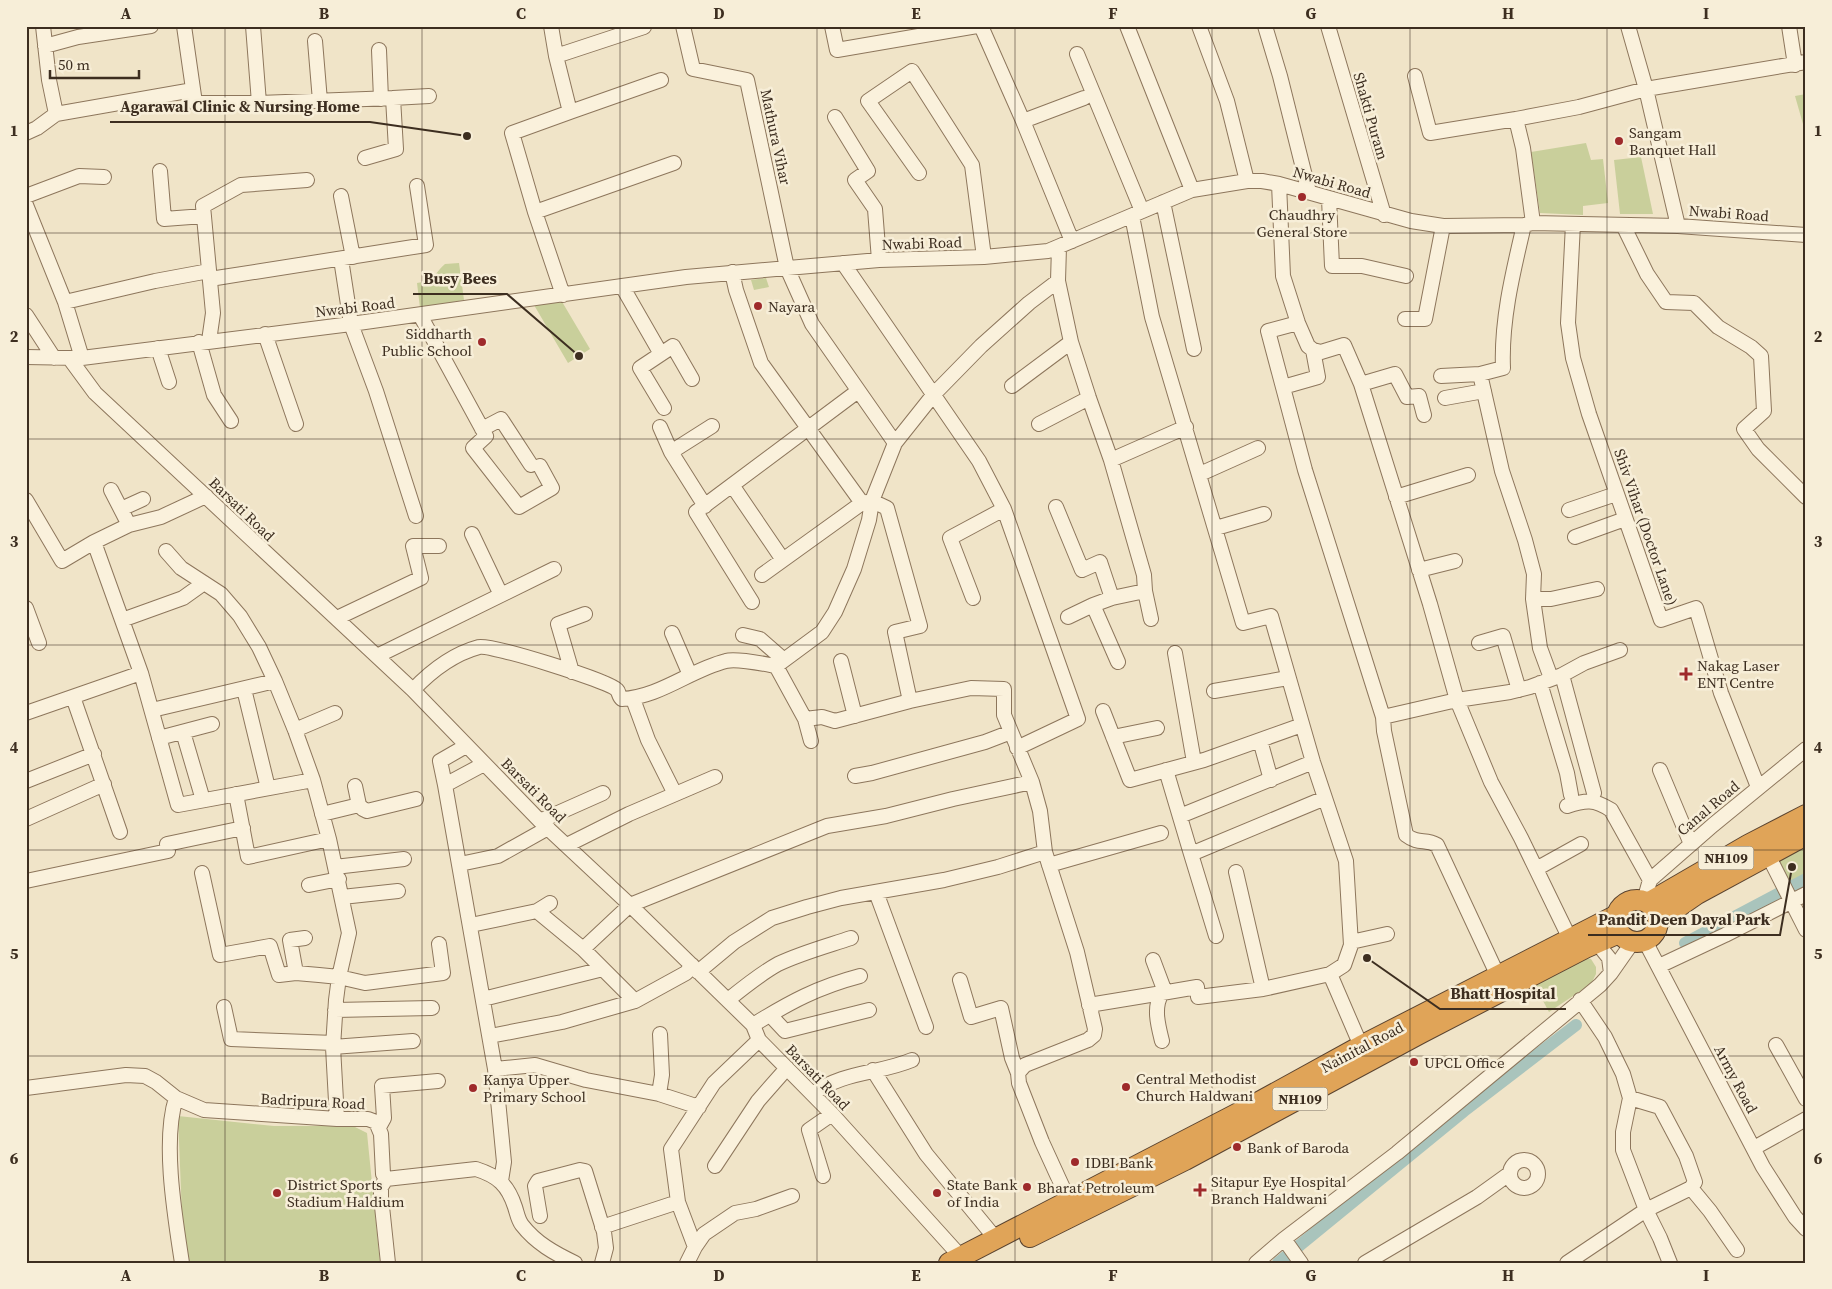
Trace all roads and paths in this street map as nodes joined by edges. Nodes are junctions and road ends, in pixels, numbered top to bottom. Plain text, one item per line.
1 (43, 26) edge
2 (152, 26) edge
3 (184, 26) edge
4 (253, 26) edge
5 (551, 26) edge
6 (683, 26) edge
7 (832, 26) edge
8 (976, 26) edge
9 (982, 26) edge
10 (1127, 26) edge
11 (1199, 26) edge
12 (1265, 26) edge
13 (1328, 26) edge
14 (1628, 26) edge
15 (1789, 26) edge
16 (644, 27) edge
17 (315, 40) dead end
18 (45, 46) junction
19 (379, 50) dead end
20 (1078, 54) dead end
21 (556, 56) junction
22 (1800, 64) edge
23 (1415, 76) dead end
24 (661, 80) dead end
25 (1646, 89) junction
26 (193, 90) junction
27 (429, 96) dead end
28 (1084, 98) dead end
29 (387, 99) junction
30 (320, 101) junction
31 (259, 103) junction
32 (570, 112) junction
33 (56, 114) junction
34 (835, 117) dead end
35 (1516, 119) junction
36 (1023, 121) junction
37 (26, 133) edge
38 (365, 158) dead end
39 (674, 163) dead end
40 (160, 171) dead end
41 (919, 174) dead end
42 (104, 177) dead end
43 (307, 180) dead end
44 (1247, 181) junction
45 (1279, 184) junction
46 (417, 186) dead end
47 (1192, 190) junction
48 (1309, 192) junction
49 (26, 196) edge
50 (341, 196) dead end
51 (1329, 199) junction
52 (1163, 202) junction
53 (26, 205) edge
54 (535, 212) junction
55 (1137, 213) junction
56 (1384, 214) junction
57 (204, 216) junction
58 (1528, 224) junction
59 (1573, 224) junction
60 (1623, 225) junction
61 (1443, 226) junction
62 (1678, 226) junction
63 (1806, 235) edge
64 (1065, 244) junction
65 (984, 257) junction
66 (347, 258) junction
67 (879, 260) junction
68 (843, 264) junction
69 (787, 268) junction
70 (732, 272) junction
71 (209, 275) junction
72 (1406, 276) dead end
73 (1058, 282) junction
74 (622, 286) junction
75 (563, 296) junction
76 (65, 302) junction
77 (420, 315) junction
78 (26, 316) edge
79 (1405, 318) dead end
80 (1298, 323) junction
81 (351, 324) junction
82 (265, 334) junction
83 (204, 342) junction
84 (1071, 342) junction
85 (158, 348) junction
86 (1194, 349) dead end
87 (1313, 350) junction
88 (661, 354) junction
89 (26, 357) edge
90 (54, 358) junction
91 (76, 358) junction
92 (1480, 374) junction
93 (1441, 376) dead end
94 (692, 379) dead end
95 (169, 382) dead end
96 (1361, 384) junction
97 (1012, 386) dead end
98 (1283, 387) junction
99 (858, 391) junction
100 (1484, 391) junction
101 (934, 394) junction
102 (1089, 398) junction
103 (1445, 398) dead end
104 (664, 408) dead end
105 (1424, 415) dead end
106 (230, 422) dead end
107 (296, 424) dead end
108 (1040, 424) dead end
109 (712, 426) dead end
110 (660, 427) dead end
111 (1186, 427) junction
112 (809, 428) junction
113 (482, 429) junction
114 (895, 443) junction
115 (1258, 448) dead end
116 (671, 452) junction
117 (1111, 460) junction
118 (1200, 474) junction
119 (1468, 475) dead end
120 (732, 485) junction
121 (111, 490) dead end
122 (1804, 492) edge
123 (1616, 494) junction
124 (206, 496) junction
125 (1396, 497) junction
126 (143, 499) dead end
127 (26, 500) edge
128 (867, 502) junction
129 (704, 506) junction
130 (1056, 507) dead end
131 (1004, 508) junction
132 (121, 509) junction
133 (1569, 510) dead end
134 (1264, 514) dead end
135 (416, 516) dead end
136 (1625, 519) junction
137 (129, 525) junction
138 (1216, 528) junction
139 (472, 534) dead end
140 (1575, 537) dead end
141 (94, 542) junction
142 (439, 546) dead end
143 (166, 551) dead end
144 (783, 560) junction
145 (1455, 561) dead end
146 (554, 569) dead end
147 (1419, 570) junction
148 (762, 575) dead end
149 (204, 583) junction
150 (1597, 589) dead end
151 (1145, 591) junction
152 (501, 595) junction
153 (973, 598) dead end
154 (1112, 598) junction
155 (1533, 599) junction
156 (752, 602) dead end
157 (1093, 605) junction
158 (26, 608) edge
159 (585, 614) dead end
160 (1068, 616) dead end
161 (337, 618) junction
162 (1151, 619) dead end
163 (122, 620) junction
164 (672, 633) dead end
165 (743, 636) dead end
166 (1479, 642) dead end
167 (39, 643) dead end
168 (1620, 650) dead end
169 (1175, 653) dead end
170 (377, 656) junction
171 (841, 661) dead end
172 (1118, 662) dead end
173 (780, 663) junction
174 (572, 672) junction
175 (141, 673) junction
176 (690, 675) junction
177 (1288, 678) junction
178 (1551, 679) junction
179 (275, 681) junction
180 (244, 689) junction
181 (412, 690) junction
182 (1519, 690) junction
183 (1214, 691) dead end
184 (73, 696) junction
185 (633, 699) junction
186 (1457, 700) junction
187 (910, 701) junction
188 (152, 710) junction
189 (1103, 710) dead end
190 (26, 713) edge
191 (335, 714) dead end
192 (855, 716) junction
193 (1383, 716) junction
194 (805, 719) junction
195 (212, 724) dead end
196 (1302, 725) junction
197 (1158, 728) dead end
198 (296, 730) junction
199 (183, 732) junction
200 (1011, 732) junction
201 (1113, 737) junction
202 (159, 738) junction
203 (1260, 740) junction
204 (810, 741) dead end
205 (466, 746) junction
206 (1016, 748) junction
207 (1806, 749) edge
208 (94, 754) junction
209 (1194, 762) junction
210 (1313, 762) junction
211 (484, 764) junction
212 (1166, 770) junction
213 (1660, 770) dead end
214 (855, 776) dead end
215 (715, 778) dead end
216 (313, 780) junction
217 (1271, 780) junction
218 (26, 781) edge
219 (1032, 782) junction
220 (104, 784) junction
221 (445, 785) junction
222 (355, 786) dead end
223 (1758, 787) junction
224 (268, 788) junction
225 (603, 793) dead end
226 (1594, 793) dead end
227 (236, 794) junction
228 (675, 794) junction
229 (1325, 798) junction
230 (416, 799) dead end
231 (203, 800) junction
232 (359, 805) junction
233 (322, 814) junction
234 (1806, 815) edge
235 (1180, 816) junction
236 (26, 819) edge
237 (544, 824) junction
238 (243, 828) junction
239 (120, 832) dead end
240 (1161, 832) dead end
241 (1806, 835) edge
242 (329, 839) junction
243 (1581, 844) dead end
244 (1691, 844) junction
245 (566, 845) junction
246 (1191, 854) junction
247 (1768, 855) junction
248 (1047, 858) junction
249 (404, 859) dead end
250 (460, 864) junction
251 (1536, 869) junction
252 (1236, 872) dead end
253 (202, 873) dead end
254 (337, 873) junction
255 (1650, 880) junction
256 (26, 881) edge
257 (308, 885) dead end
258 (398, 891) dead end
259 (876, 892) junction
260 (1787, 894) junction
261 (1806, 894) edge
262 (342, 897) junction
263 (1646, 902) junction
264 (550, 903) dead end
265 (630, 905) junction
266 (538, 911) junction
267 (1658, 921) junction
268 (471, 925) junction
269 (1806, 930) edge
270 (1628, 933) junction
271 (1387, 934) dead end
272 (1216, 936) dead end
273 (305, 938) dead end
274 (851, 938) dead end
275 (1570, 940) junction
276 (1351, 942) junction
277 (1597, 943) junction
278 (439, 944) dead end
279 (583, 949) junction
280 (1153, 960) dead end
281 (1659, 966) junction
282 (695, 968) junction
283 (603, 969) junction
284 (296, 973) junction
285 (1611, 973) junction
286 (1330, 974) junction
287 (860, 976) dead end
288 (1498, 976) junction
289 (339, 977) junction
290 (960, 980) dead end
291 (1263, 989) junction
292 (1164, 993) junction
293 (483, 999) junction
294 (728, 1000) junction
295 (1580, 1000) junction
296 (635, 1001) junction
297 (1089, 1005) junction
298 (224, 1007) dead end
299 (432, 1008) dead end
300 (335, 1010) junction
301 (869, 1010) dead end
302 (770, 1015) junction
303 (754, 1025) junction
304 (926, 1027) dead end
305 (660, 1034) dead end
306 (490, 1036) junction
307 (760, 1040) junction
308 (1162, 1040) dead end
309 (413, 1041) dead end
310 (1776, 1044) dead end
311 (334, 1045) junction
312 (1361, 1046) junction
313 (912, 1060) dead end
314 (1341, 1066) junction
315 (787, 1068) junction
316 (495, 1069) junction
317 (872, 1070) junction
318 (1018, 1073) junction
319 (438, 1081) dead end
320 (26, 1088) edge
321 (659, 1094) junction
322 (813, 1094) junction
323 (176, 1098) junction
324 (1630, 1098) junction
325 (1806, 1099) edge
326 (698, 1106) junction
327 (832, 1114) junction
328 (337, 1119) junction
329 (1806, 1119) edge
330 (378, 1126) junction
331 (1754, 1148) junction
332 (714, 1166) dead end
333 (1509, 1174) dead end
334 (823, 1176) dead end
335 (386, 1179) junction
336 (501, 1181) junction
337 (1691, 1188) junction
338 (792, 1196) dead end
339 (1069, 1201) junction
340 (678, 1202) junction
341 (1646, 1210) junction
342 (540, 1216) dead end
343 (602, 1227) junction
344 (1806, 1229) edge
345 (996, 1239) junction
346 (695, 1247) junction
347 (1737, 1250) dead end
348 (1292, 1251) edge
349 (963, 1261) edge
350 (182, 1263) edge
351 (388, 1263) edge
352 (575, 1263) edge
353 (602, 1263) edge
354 (687, 1263) edge
355 (1256, 1263) edge
356 (1365, 1263) edge
357 (1567, 1263) edge
358 (1670, 1263) edge

1 - 18 street
2 - 18 street
3 - 26 street
4 - 31 street
5 - 21 street
6 - 69 street, Mathura Vihar
7 - 8 street
9 - 36 street
10 - 47 street
11 - 44 street
12 - 48 street
13 - 56 street, Shakti Puram
14 - 25 street
15 - 22 street
16 - 21 street
17 - 30 street
18 - 33 street
19 - 29 street
20 - 55 street
21 - 32 street
22 - 25 street
23 - 35 street
24 - 32 street
25 - 35 street
25 - 62 street
26 - 31 street
26 - 33 street
27 - 29 street
28 - 36 street
29 - 30 street
29 - 38 street
30 - 31 street
32 - 54 street
33 - 37 street
34 - 67 street
35 - 58 street
36 - 64 street
39 - 54 street
40 - 57 street
41 - 65 street
42 - 49 street
43 - 57 street
44 - 45 street, Nwabi Road
44 - 47 street, Nwabi Road
45 - 48 street, Nwabi Road
45 - 80 street
46 - 66 street
47 - 52 street, Nwabi Road
48 - 51 street, Nwabi Road
50 - 66 street
51 - 56 street, Nwabi Road
51 - 72 street
52 - 55 street, Nwabi Road
52 - 86 street
53 - 76 street, Barsati Road
54 - 75 street
55 - 64 street, Nwabi Road
55 - 111 street
56 - 61 street, Nwabi Road
57 - 71 street
58 - 59 street, Nwabi Road
58 - 61 street, Nwabi Road
58 - 92 street
59 - 60 street, Nwabi Road
59 - 123 street, Shiv Vihar (Doctor Lane)
60 - 62 street, Nwabi Road
60 - 122 street
61 - 79 street
62 - 63 street, Nwabi Road
64 - 65 street, Nwabi Road
64 - 73 street
65 - 67 street, Nwabi Road
66 - 71 street
66 - 81 street
67 - 68 street, Nwabi Road
68 - 69 street, Nwabi Road
68 - 101 street
69 - 70 street, Nwabi Road
69 - 99 street
70 - 74 street, Nwabi Road
70 - 112 street
71 - 76 street
71 - 83 street
73 - 84 street
73 - 101 street
74 - 75 street, Nwabi Road
74 - 88 street
75 - 77 street, Nwabi Road
76 - 91 street, Barsati Road
77 - 81 street, Nwabi Road
77 - 113 street
78 - 90 street
80 - 87 street
80 - 98 street
81 - 82 street, Nwabi Road
81 - 135 street
82 - 83 street, Nwabi Road
82 - 107 street
83 - 85 street, Nwabi Road
83 - 106 street
84 - 97 street
84 - 102 street
85 - 91 street, Nwabi Road
85 - 95 street
87 - 96 street
87 - 98 street
88 - 94 street
88 - 104 street
89 - 90 street, Nwabi Road
90 - 91 street, Nwabi Road
91 - 124 street, Barsati Road
92 - 93 street
92 - 100 street
96 - 105 street
96 - 125 street
98 - 193 street
99 - 112 street
99 - 114 street
100 - 103 street
100 - 155 street
101 - 114 street
101 - 131 street
102 - 108 street
102 - 117 street
109 - 116 street
110 - 116 street
111 - 117 street
111 - 118 street
112 - 120 street
112 - 128 street
113 - 113 street
114 - 128 street
115 - 118 street
116 - 129 street
117 - 151 street
118 - 138 street
119 - 125 street
120 - 129 street
120 - 144 street
121 - 132 street
123 - 133 street
123 - 136 street, Shiv Vihar (Doctor Lane)
124 - 137 street
124 - 161 street, Barsati Road
125 - 147 street
126 - 132 street
127 - 141 street
128 - 144 street
128 - 173 street
128 - 187 street
129 - 156 street
130 - 154 street
131 - 153 street
131 - 206 street
132 - 137 street
134 - 138 street
136 - 140 street
136 - 223 street, Shiv Vihar (Doctor Lane)
137 - 141 street
138 - 177 street
139 - 152 street
141 - 163 street
142 - 161 street
143 - 149 street
144 - 148 street
145 - 147 street
146 - 152 street
147 - 186 street
149 - 163 street
149 - 179 street
150 - 155 street
151 - 154 street
151 - 162 street
152 - 170 street
154 - 157 street
155 - 178 street
157 - 160 street
157 - 172 street
158 - 167 street
159 - 174 street
161 - 170 street, Barsati Road
163 - 175 street
164 - 176 street
165 - 173 street
166 - 182 street
168 - 178 street
169 - 209 street
170 - 181 street, Barsati Road
171 - 192 street
173 - 176 street
173 - 194 street
174 - 181 street
174 - 185 street
175 - 184 street
175 - 188 street
176 - 185 street
177 - 183 street
177 - 196 street
178 - 182 street
178 - 226 street
178 - 255 street
179 - 180 street
179 - 198 street
180 - 188 street
180 - 224 street
181 - 205 street, Barsati Road
182 - 186 street
184 - 190 street
184 - 208 street
185 - 228 street
186 - 193 street
186 - 251 street
187 - 192 street
187 - 200 street
188 - 202 street
189 - 201 street
191 - 198 street
192 - 194 street
193 - 288 street
194 - 204 street
195 - 199 street
196 - 203 street
196 - 210 street
197 - 201 street
198 - 216 street
199 - 202 street
199 - 231 street
200 - 206 street
200 - 214 street
201 - 212 street
202 - 231 street
203 - 209 street
203 - 217 street
205 - 211 street, Barsati Road
205 - 221 street
206 - 219 street
207 - 223 street, Canal Road
208 - 218 street
208 - 220 street
209 - 212 street
210 - 217 street
210 - 229 street
211 - 221 street
211 - 237 street, Barsati Road
212 - 235 street
213 - 244 street
215 - 228 street
216 - 224 street
216 - 233 street
217 - 235 street
219 - 248 street
219 - 265 street
220 - 236 street
220 - 239 street
221 - 250 street
222 - 232 street
223 - 244 street, Canal Road
224 - 227 street
225 - 237 street
227 - 231 street
227 - 238 street
228 - 245 street
229 - 246 street
229 - 276 street
230 - 232 street
232 - 233 street
233 - 242 street
234 - 263 highway, NH109
235 - 246 street
237 - 245 street, Barsati Road
237 - 250 street
238 - 242 street
238 - 256 street
240 - 248 street
241 - 247 highway, NH109
242 - 254 street
243 - 251 street
244 - 255 street, Canal Road
245 - 265 street, Barsati Road
246 - 272 street
247 - 260 street
247 - 267 highway, NH109
248 - 259 street
248 - 297 street
249 - 254 street
250 - 268 street
251 - 275 street
252 - 291 street
253 - 284 street
254 - 257 street
254 - 262 street
255 - 263 street
258 - 262 street
259 - 282 street
259 - 304 street
260 - 261 street
260 - 269 street
260 - 281 street
262 - 289 street
263 - 267 highway
263 - 270 highway
264 - 266 street
265 - 279 street
265 - 282 street, Barsati Road
266 - 268 street
266 - 279 street
267 - 270 highway
268 - 293 street
270 - 275 highway, Nainital Road / NH109
270 - 277 highway, Nainital Road / NH109
270 - 281 street, Army Road
270 - 285 street
271 - 276 street
273 - 284 street
274 - 294 street
275 - 288 highway, Nainital Road / NH109
276 - 286 street
277 - 285 street
277 - 314 highway, Nainital Road / NH109
278 - 289 street
279 - 283 street
280 - 292 street
281 - 331 street, Army Road
282 - 294 street, Barsati Road
282 - 296 street
283 - 293 street
283 - 296 street
284 - 289 street
285 - 295 street
286 - 291 street
286 - 312 street
287 - 302 street
288 - 312 highway, Nainital Road / NH109
289 - 300 street
290 - 318 street
291 - 292 street
292 - 297 street
292 - 308 street
293 - 306 street
294 - 303 street, Barsati Road
295 - 324 street
295 - 348 street
296 - 306 street
297 - 318 street
298 - 311 street
299 - 300 street
300 - 311 street
301 - 302 street
302 - 303 street
303 - 307 street, Barsati Road
305 - 321 street
306 - 316 street
307 - 315 street, Barsati Road
307 - 326 street
309 - 311 street
310 - 325 street
311 - 328 street
312 - 314 highway, Nainital Road / NH109
313 - 317 street
314 - 339 highway, Nainital Road / NH109
314 - 349 highway, Nainital Road / NH109
315 - 322 street, Barsati Road
315 - 332 street
316 - 321 street
316 - 336 street
317 - 322 street
317 - 345 street
318 - 339 street
319 - 330 street
320 - 323 street, Badripura Road
321 - 326 street
322 - 327 street, Barsati Road
323 - 328 street, Badripura Road
323 - 350 street
324 - 337 street
324 - 341 street
326 - 340 street
327 - 334 street
327 - 349 street, Barsati Road
328 - 330 street, Badripura Road
329 - 331 street
330 - 335 street, Badripura Road
331 - 344 street, Army Road
333 - 356 street
335 - 336 street
335 - 351 street
336 - 352 street
337 - 341 street
337 - 347 street
338 - 346 street
339 - 345 highway, Nainital Road / NH109
340 - 343 street
340 - 346 street
341 - 357 street
341 - 358 street
342 - 343 street
343 - 353 street
345 - 349 highway, Nainital Road / NH109
346 - 354 street
348 - 355 street

